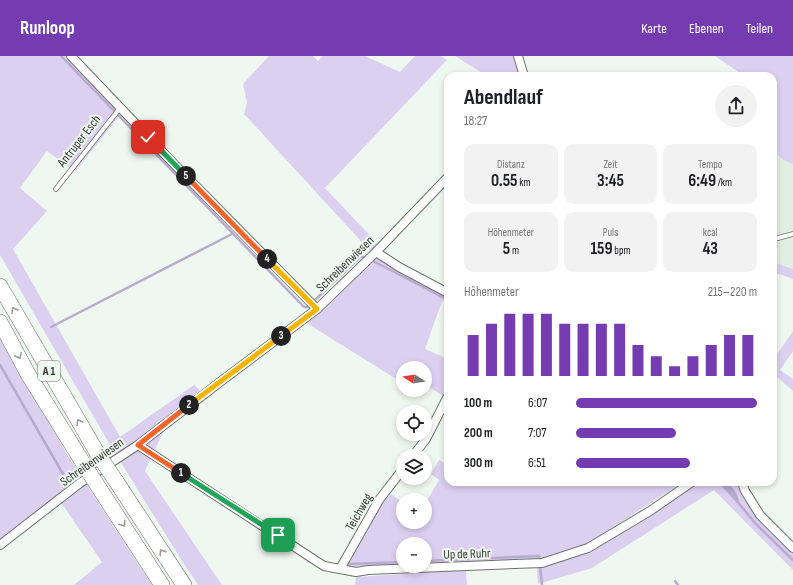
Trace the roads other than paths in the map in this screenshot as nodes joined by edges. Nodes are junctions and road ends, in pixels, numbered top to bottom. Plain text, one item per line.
1 (70, 56) edge
2 (518, 56) edge
3 (523, 72) edge
4 (120, 108) junction
5 (444, 181) edge
6 (56, 189) dead end
7 (793, 234) edge
8 (777, 238) edge
9 (376, 252) junction
10 (0, 286) edge
11 (444, 291) edge
12 (317, 309) junction
13 (0, 322) edge
14 (444, 404) edge
15 (138, 445) junction
16 (418, 449) edge
17 (396, 478) edge
18 (686, 486) edge
19 (743, 486) edge
20 (0, 545) edge
21 (793, 548) edge
22 (340, 569) junction
23 (162, 585) edge
24 (184, 585) edge

1 - 4 street
2 - 3 street
4 - 6 lane, Antruper Esch
4 - 12 street
5 - 9 street, Schreibenwiesen
7 - 8 lane
9 - 11 street
9 - 12 street, Schreibenwiesen
24 -> 10 highway, A 1, bridge
12 - 15 street, Schreibenwiesen
13 -> 23 highway, A 1, bridge
14 - 16 street
15 - 20 street, Schreibenwiesen
15 - 22 street, Up de Ruhr
17 - 22 street, Teichweg
18 - 22 street, Up de Ruhr
19 - 21 street

